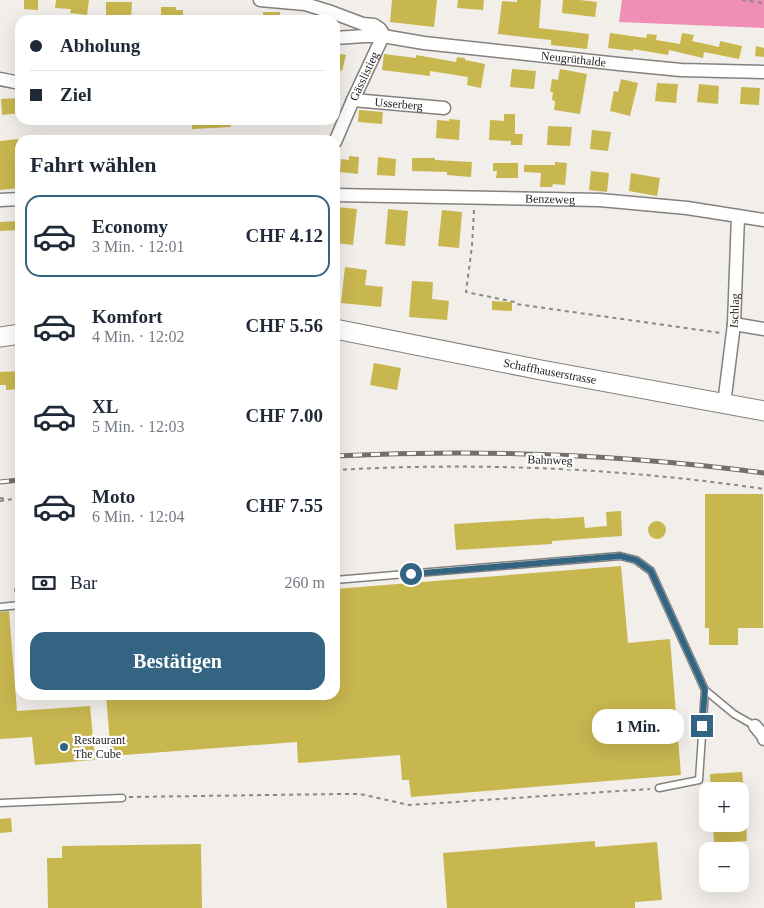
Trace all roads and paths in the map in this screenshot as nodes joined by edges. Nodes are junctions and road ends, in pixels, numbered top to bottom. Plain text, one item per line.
1 (260, 0) edge
2 (742, 0) edge
3 (764, 3) edge
4 (339, 15) edge
5 (340, 15) edge
6 (383, 36) junction
7 (340, 38) edge
8 (764, 72) edge
9 (0, 79) edge
10 (15, 82) edge
11 (353, 100) junction
12 (444, 108) dead end
13 (338, 135) edge
14 (340, 194) edge
15 (476, 197) junction
16 (15, 199) edge
17 (0, 200) edge
18 (738, 216) junction
19 (764, 220) edge
20 (734, 329) junction
21 (764, 329) edge
22 (340, 330) edge
23 (15, 335) edge
24 (0, 337) edge
25 (724, 404) junction
26 (764, 411) edge
27 (340, 470) edge
28 (764, 489) edge
29 (15, 499) edge
30 (0, 500) edge
31 (340, 580) edge
32 (15, 606) edge
33 (0, 607) edge
34 (705, 690) junction
35 (755, 726) joint
36 (764, 739) edge
37 (658, 788) joint
38 (122, 798) joint
39 (0, 803) edge

1 - 4 street
2 - 3 path
5 - 6 street
6 - 7 street
6 - 8 street, Neugrüthalde
6 - 11 street, Gässlistieg
9 - 10 street
11 - 12 street, Usserberg
11 - 13 street, Gässlistieg
14 - 15 street, Benzeweg
15 - 18 street, Benzeweg
15 - 20 path
16 - 17 street
18 - 19 street, Benzeweg
18 - 20 street, Ischlag
20 - 21 street
20 - 25 street, Ischlag
22 - 25 main road, Schaffhauserstrasse
23 - 24 main road
25 - 26 main road, Schaffhauserstrasse
27 - 28 path, Bahnweg
29 - 30 path
31 - 34 lane
32 - 33 lane
34 - 35 lane
34 - 37 lane
35 - 36 street
37 - 38 path
38 - 39 lane

